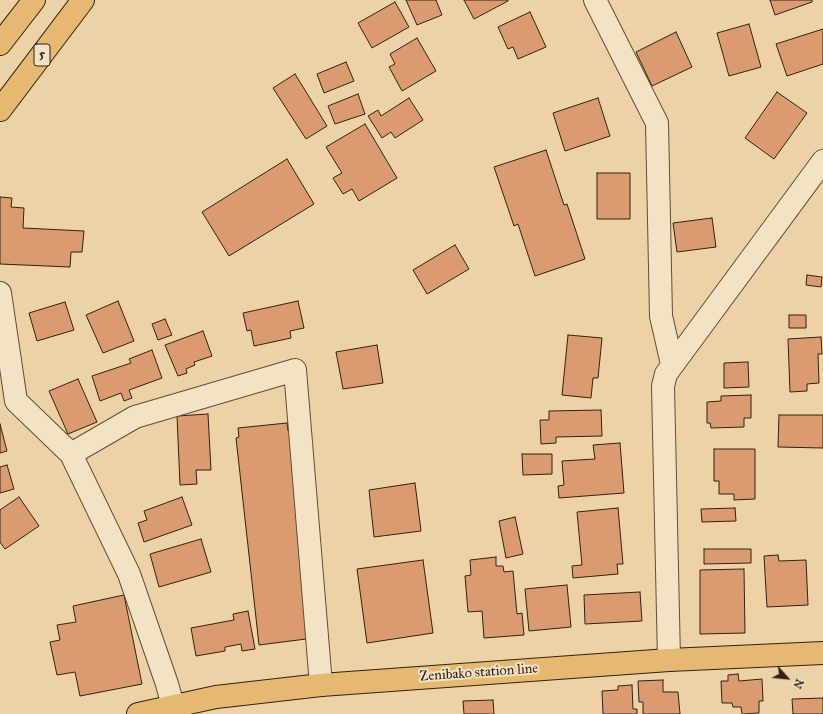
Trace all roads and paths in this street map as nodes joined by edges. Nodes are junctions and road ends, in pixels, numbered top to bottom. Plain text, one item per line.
1 (34, 0) edge
2 (83, 0) edge
3 (596, 1) edge
4 (0, 44) edge
5 (0, 110) edge
6 (823, 161) edge
7 (0, 293) edge
8 (672, 364) junction
9 (70, 454) junction
10 (823, 653) edge
11 (669, 660) junction
12 (321, 685) junction
13 (173, 706) junction
14 (138, 714) edge

1 - 4 main road
2 - 5 main road, 5
3 - 8 street
6 - 8 street
7 - 9 street
8 - 11 street
9 - 12 street
9 - 13 street
10 - 11 main road, Zenibako station line
11 - 12 main road, Zenibako station line
12 - 13 main road, Zenibako station line
13 - 14 main road, Zenibako station line

